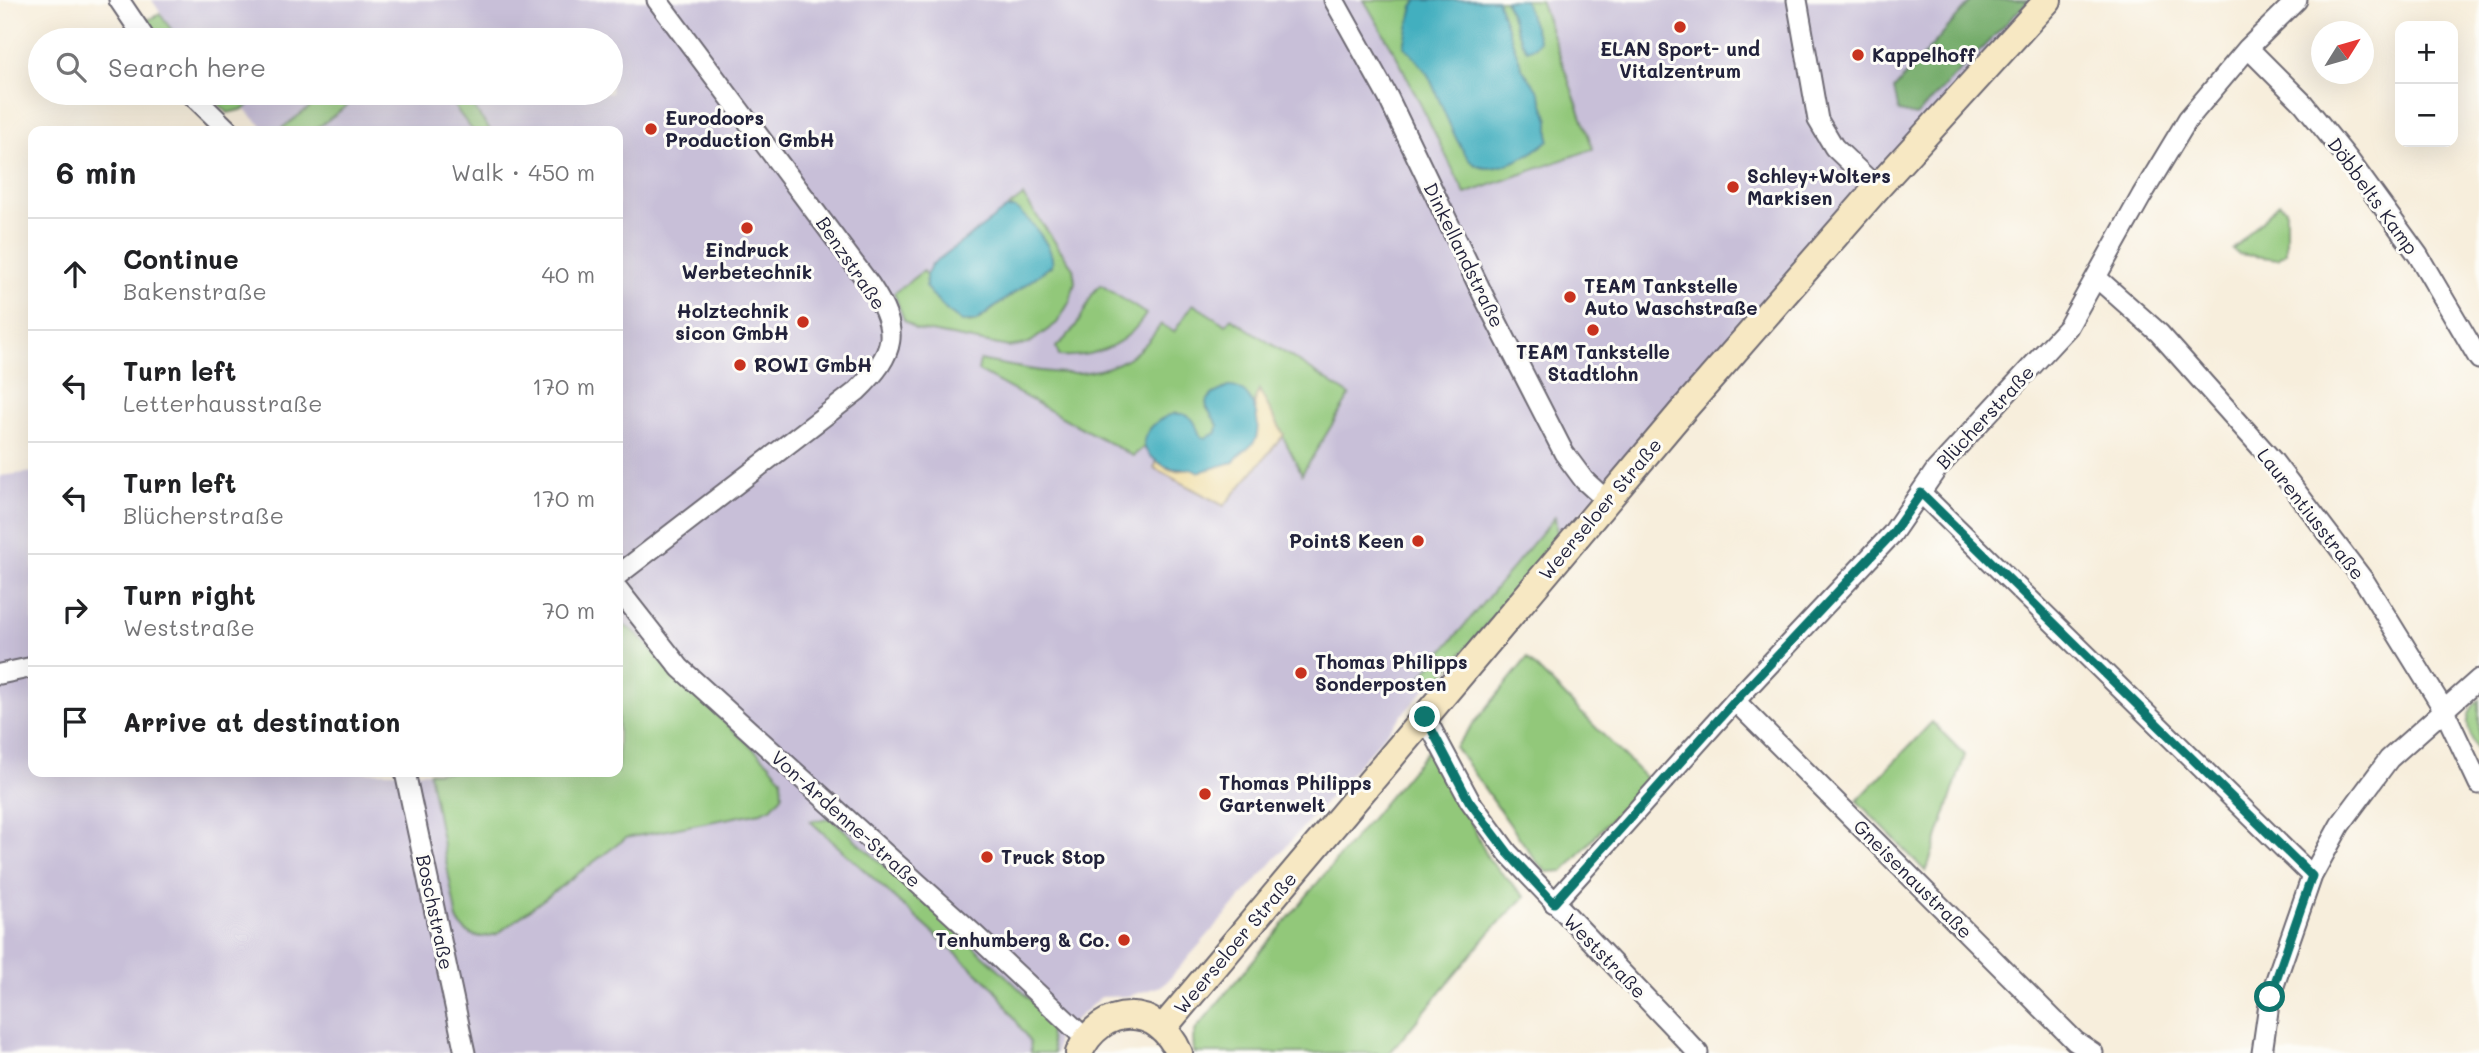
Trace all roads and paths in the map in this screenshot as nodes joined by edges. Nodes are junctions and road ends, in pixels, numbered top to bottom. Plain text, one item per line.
1 (119, 0) edge
2 (657, 0) edge
3 (1334, 0) edge
4 (1797, 0) edge
5 (2048, 0) edge
6 (2297, 0) edge
7 (138, 28) edge
8 (2248, 48) junction
9 (202, 105) edge
10 (224, 126) edge
11 (1877, 188) junction
12 (2097, 278) junction
13 (2479, 359) edge
14 (1921, 493) junction
15 (1607, 501) junction
16 (623, 571) edge
17 (623, 595) edge
18 (28, 668) edge
19 (0, 674) edge
20 (2479, 679) edge
21 (1735, 701) junction
22 (2444, 710) junction
23 (1425, 717) junction
24 (406, 777) edge
25 (2479, 784) edge
26 (2312, 876) junction
27 (1554, 903) junction
28 (1163, 1028) junction
29 (1083, 1046) edge
30 (465, 1053) edge
31 (1179, 1053) edge
32 (1698, 1053) edge
33 (2093, 1053) edge
34 (2262, 1053) edge

1 - 7 street
2 - 16 street, Benzstraße
3 - 15 street, Dinkellandstraße
4 - 11 street
5 - 11 street, Weerseloer Straße
6 - 8 street, Blücherstraße
8 - 12 street, Blücherstraße
8 - 13 street, Döbbelts Kamp
9 - 10 street
11 - 15 street, Weerseloer Straße
12 - 14 street, Blücherstraße
12 - 22 street, Laurentiusstraße
14 - 21 street, Blücherstraße
14 - 26 street
15 - 23 street, Weerseloer Straße
17 - 29 street, Von-Ardenne-Straße
18 - 19 street
20 - 22 street
21 - 27 street, Blücherstraße
21 - 33 street, Gneisenaustraße
22 - 25 street, Laurentiusstraße
22 - 26 street
23 - 27 street, Weststraße
23 - 28 street, Weerseloer Straße
24 - 30 street, Boschstraße
26 - 34 street
27 - 32 street, Weststraße
28 - 29 street
28 - 31 street

